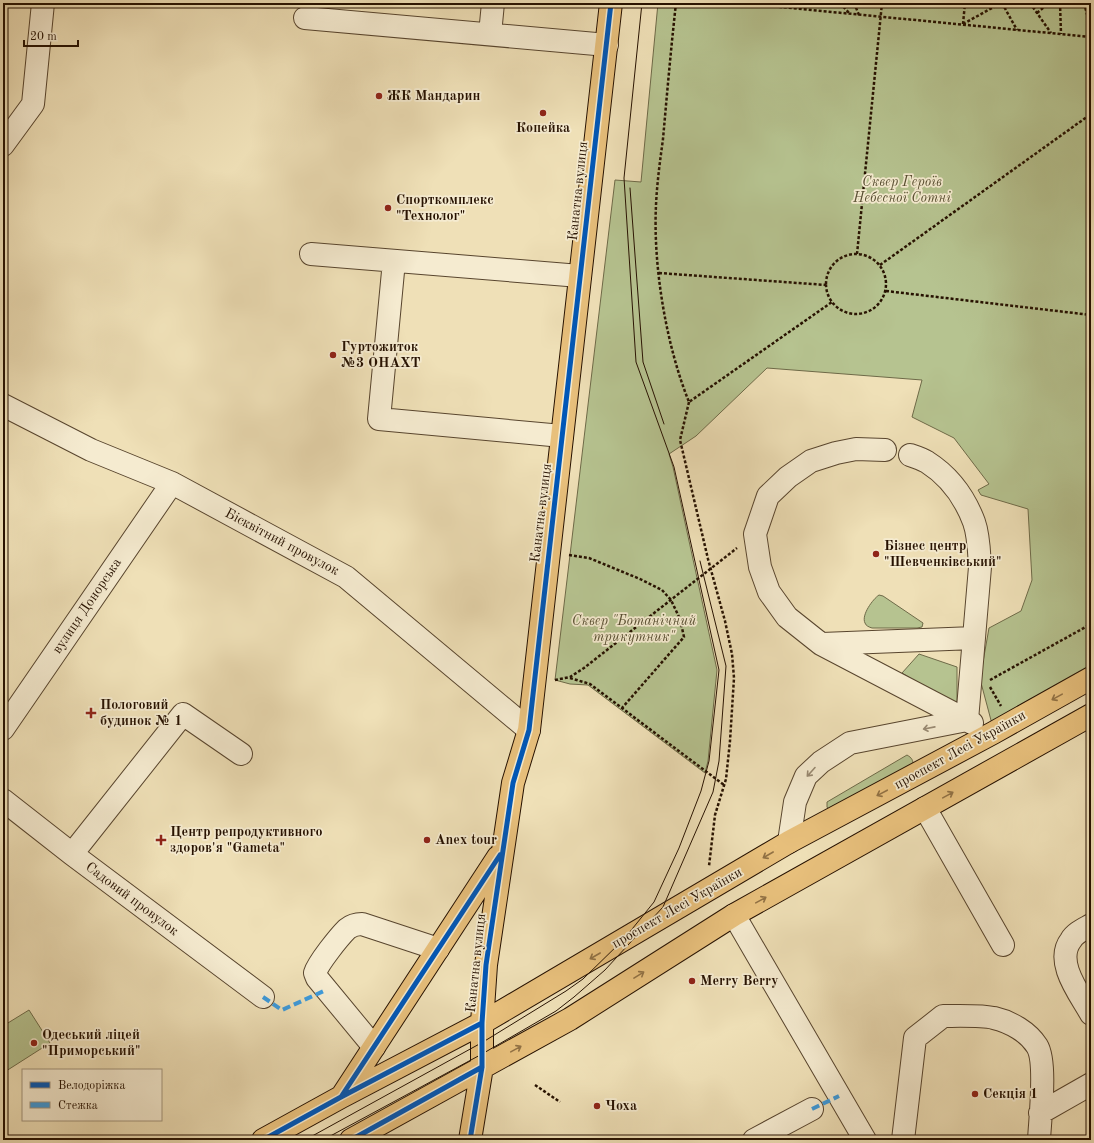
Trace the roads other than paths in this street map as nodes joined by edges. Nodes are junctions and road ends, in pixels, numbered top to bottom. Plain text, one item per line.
1 (43, 3) edge
2 (493, 3) edge
3 (611, 3) edge
4 (305, 18) dead end
5 (490, 34) junction
6 (607, 45) junction
7 (3, 145) edge
8 (311, 254) dead end
9 (394, 261) junction
10 (580, 276) junction
11 (3, 405) edge
12 (562, 436) junction
13 (885, 450) dead end
14 (910, 455) dead end
15 (172, 483) junction
16 (974, 638) junction
17 (821, 644) junction
18 (1091, 678) edge
19 (1091, 715) edge
20 (967, 720) junction
21 (3, 729) edge
22 (529, 730) junction
23 (993, 733) junction
24 (241, 754) dead end
25 (3, 800) edge
26 (925, 808) junction
27 (789, 842) junction
28 (502, 851) junction
29 (72, 854) junction
30 (734, 915) junction
31 (1091, 925) edge
32 (1003, 945) dead end
33 (438, 949) junction
34 (263, 997) dead end
35 (1091, 1014) edge
36 (482, 1023) junction
37 (374, 1048) junction
38 (482, 1068) junction
39 (1091, 1084) edge
40 (341, 1097) junction
41 (812, 1109) dead end
42 (1040, 1113) junction
43 (263, 1140) edge
44 (351, 1140) edge
45 (470, 1140) edge
46 (754, 1140) edge
47 (865, 1140) edge
48 (903, 1140) edge
49 (1039, 1140) edge

1 - 7 street
2 - 5 street
3 - 6 main road, Канатна вулиця
4 - 5 street
5 - 6 street
6 - 10 main road, Канатна вулиця
8 - 9 street
9 - 10 street
9 - 12 street
10 - 12 main road, Канатна вулиця
11 - 15 street, Бісквітний провулок
12 - 22 main road, Канатна вулиця
13 - 17 street
14 - 16 street
15 - 21 street, вулиця Донорська
15 - 22 street, Бісквітний провулок
16 - 17 street
16 - 20 street
17 - 20 street
18 -> 23 main road, проспект Лесі Українки
26 -> 19 main road
20 - 23 street
20 -> 27 street
22 - 28 main road, Канатна вулиця
23 -> 27 main road, проспект Лесі Українки
24 - 29 street
25 - 29 street, Садовий провулок
30 -> 26 main road
26 - 32 street
27 -> 36 main road, проспект Лесі Українки
28 - 33 main road
28 - 36 main road, Канатна вулиця
29 - 34 street, Садовий провулок
38 -> 30 main road
30 - 47 street
31 - 35 street
33 - 37 main road
33 - 37 street
36 - 38 main road, Канатна вулиця
36 - 40 main road, проспект Лесі Українки
37 - 40 main road
38 - 44 main road
38 - 45 main road, Канатна вулиця
39 - 42 street
40 - 43 main road, проспект Лесі Українки
41 - 46 street
42 - 48 street
42 - 49 street

